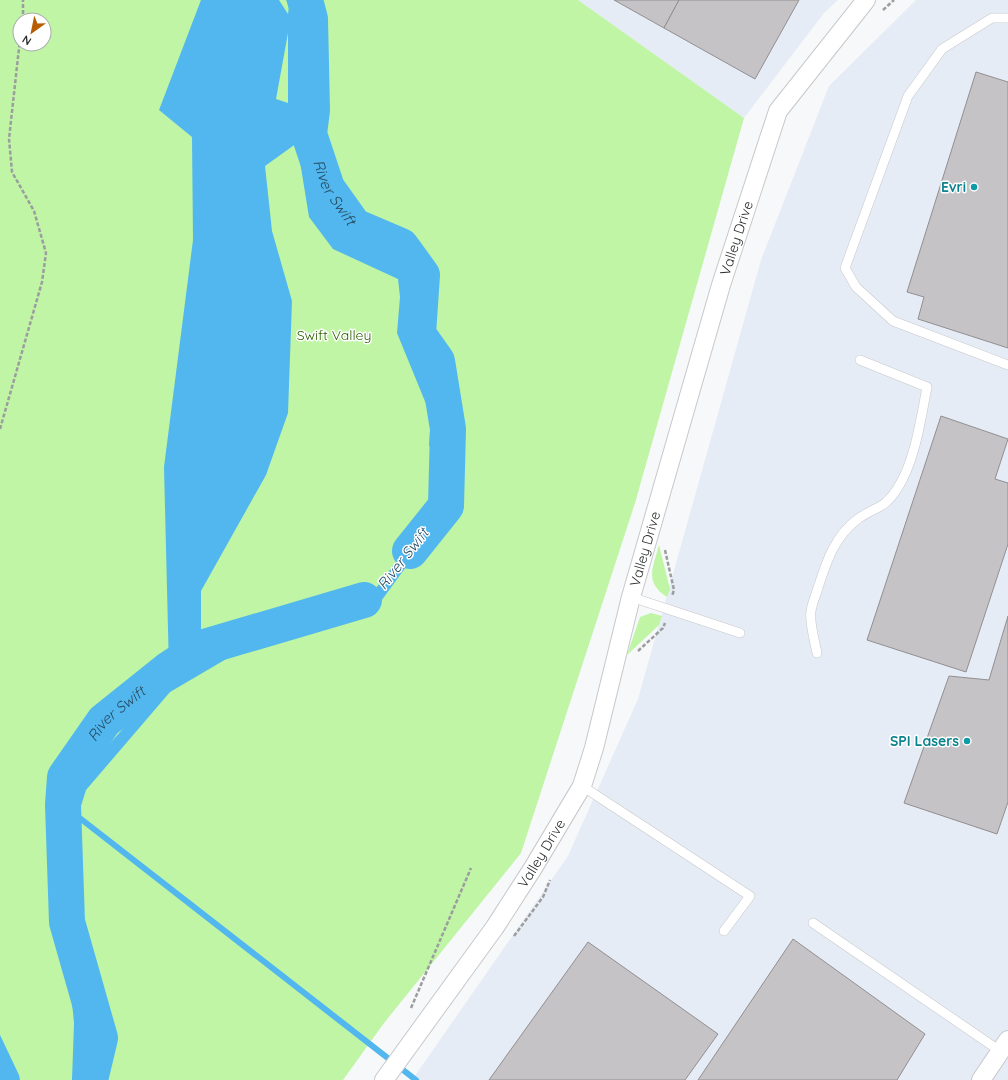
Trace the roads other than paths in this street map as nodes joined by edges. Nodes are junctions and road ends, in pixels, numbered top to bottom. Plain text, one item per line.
1 (866, 0) edge
2 (1008, 18) edge
3 (860, 360) dead end
4 (1008, 365) edge
5 (631, 597) junction
6 (740, 633) dead end
7 (817, 653) dead end
8 (582, 786) junction
9 (814, 923) dead end
10 (724, 932) dead end
11 (1004, 1045) edge
12 (384, 1080) edge
13 (980, 1080) edge

1 - 5 street, Valley Drive
2 - 4 lane
3 - 7 lane
5 - 6 lane
5 - 8 street, Valley Drive
8 - 10 lane
8 - 12 street, Valley Drive
9 - 11 lane
11 - 13 street

